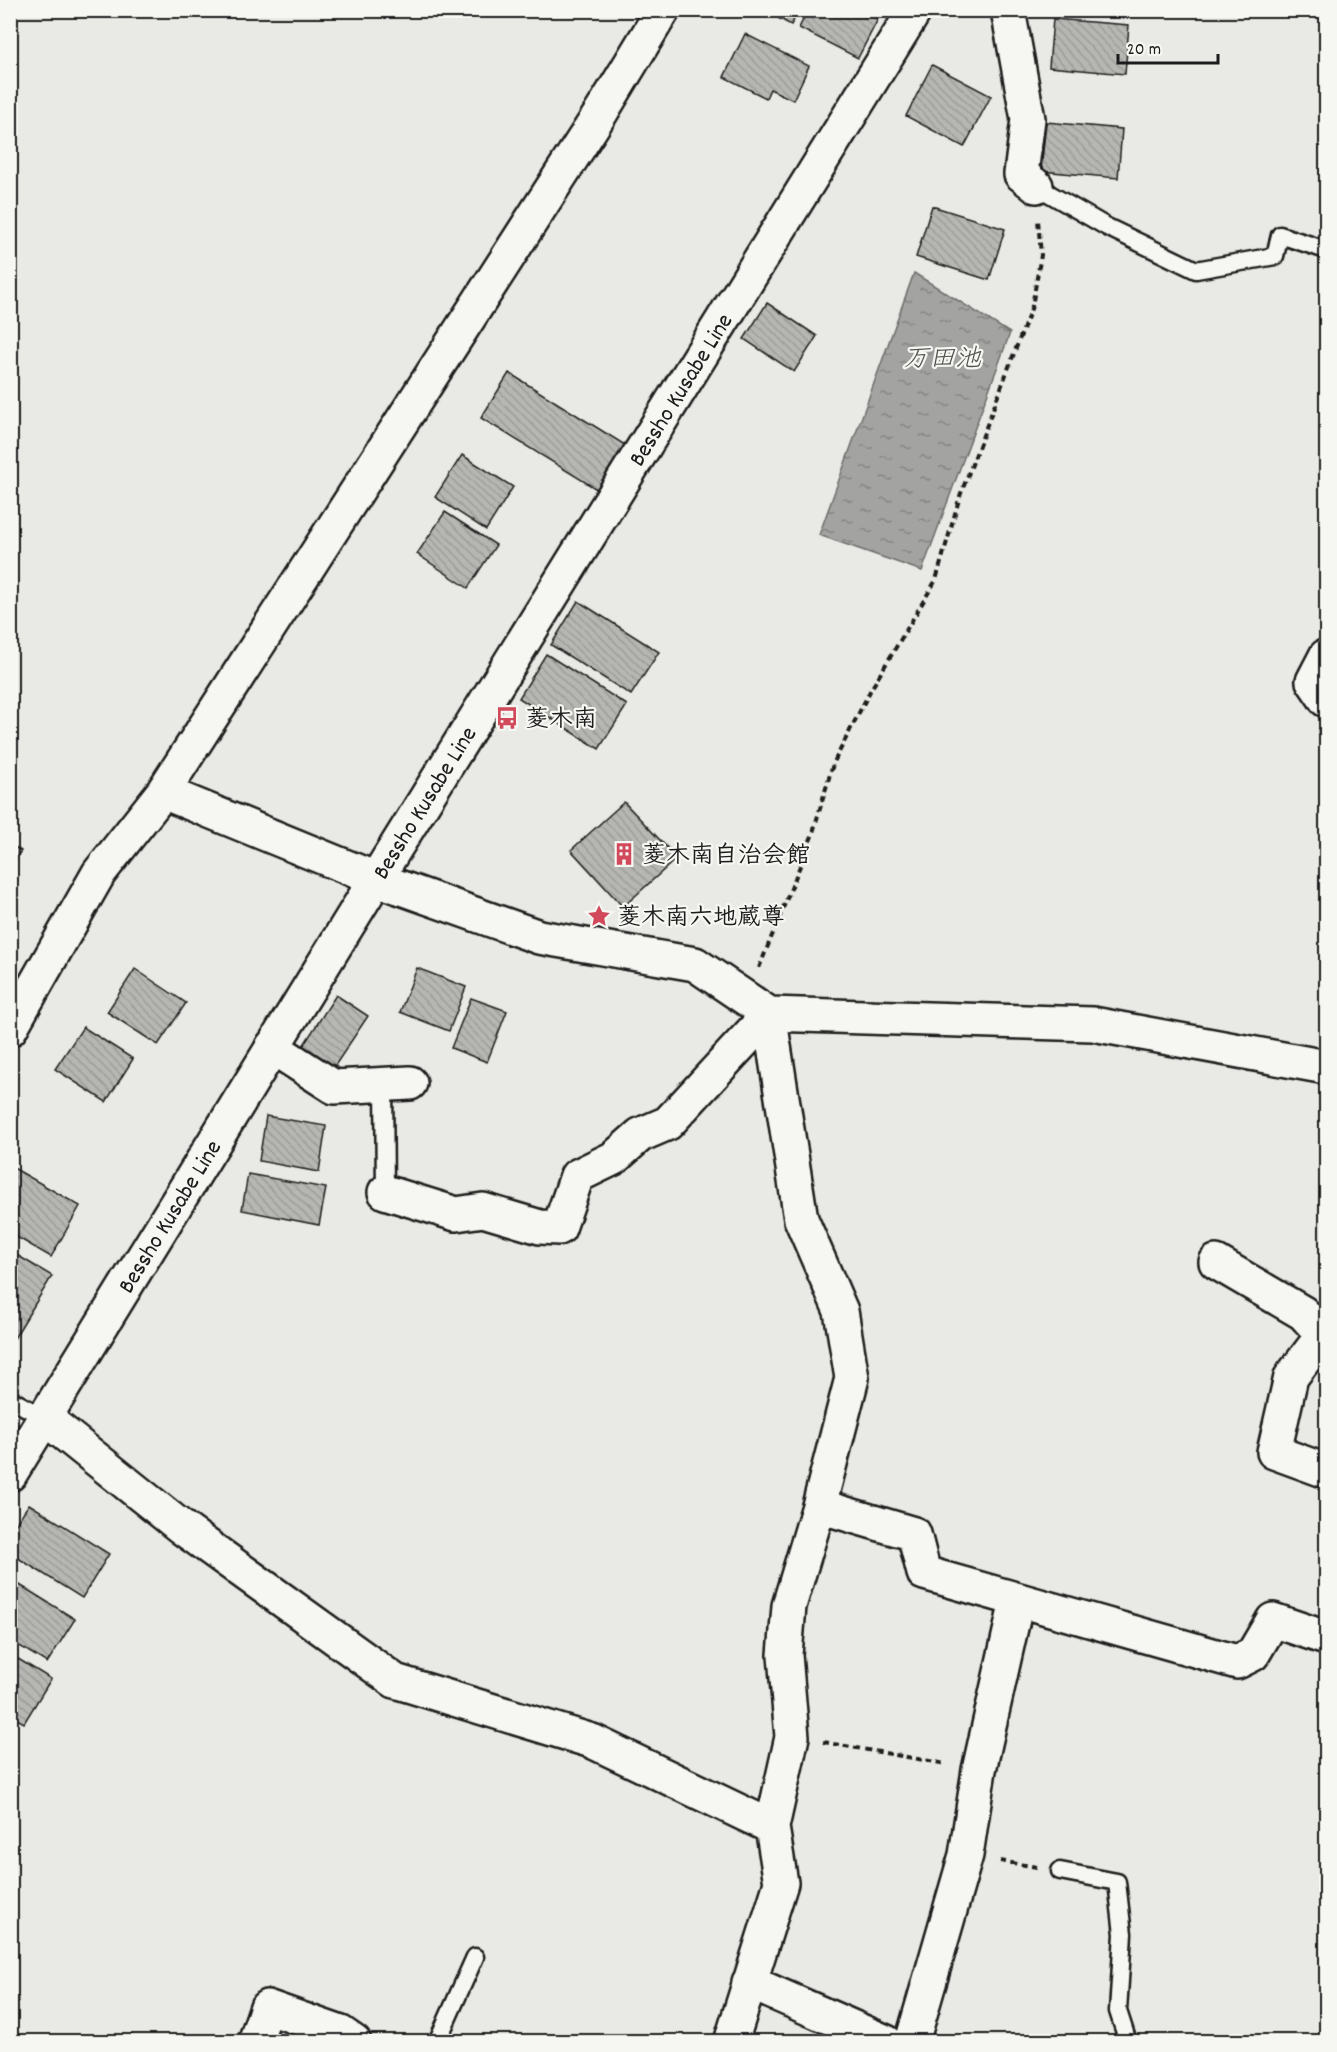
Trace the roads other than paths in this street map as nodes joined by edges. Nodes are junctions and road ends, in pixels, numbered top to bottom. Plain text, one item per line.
1 (663, 10) edge
2 (915, 10) edge
3 (1008, 10) edge
4 (1036, 186) joint
5 (1326, 250) edge
6 (1326, 656) edge
7 (1326, 700) edge
8 (163, 792) junction
9 (376, 879) junction
10 (758, 1006) junction
11 (10, 1029) edge
12 (272, 1047) junction
13 (1326, 1066) edge
14 (397, 1084) joint
15 (385, 1192) joint
16 (1216, 1262) dead end
17 (10, 1399) edge
18 (45, 1418) junction
19 (1326, 1471) edge
20 (10, 1474) edge
21 (819, 1506) junction
22 (1017, 1601) junction
23 (1326, 1638) edge
24 (772, 1827) junction
25 (1060, 1871) road end
26 (475, 1957) dead end
27 (749, 1982) junction
28 (255, 2042) edge
29 (354, 2042) edge
30 (437, 2042) edge
31 (731, 2042) edge
32 (886, 2042) edge
33 (912, 2042) edge
34 (1128, 2042) edge

1 - 8 street
2 - 9 street, Bessho Kusabe Line
3 - 4 street
4 - 5 lane
6 - 7 street
8 - 9 street
8 - 11 street
9 - 10 street
9 - 12 street, Bessho Kusabe Line
10 - 13 street
10 - 15 street
10 - 21 street
12 - 14 street
12 - 18 street, Bessho Kusabe Line
14 - 15 lane
16 - 19 street
17 - 18 lane
18 - 20 street, Bessho Kusabe Line
18 - 24 street
21 - 22 street
21 - 24 street
22 - 23 street
22 - 33 street
24 - 27 street
25 - 34 lane
26 - 30 lane
27 - 31 street
27 - 32 street
28 - 29 street

